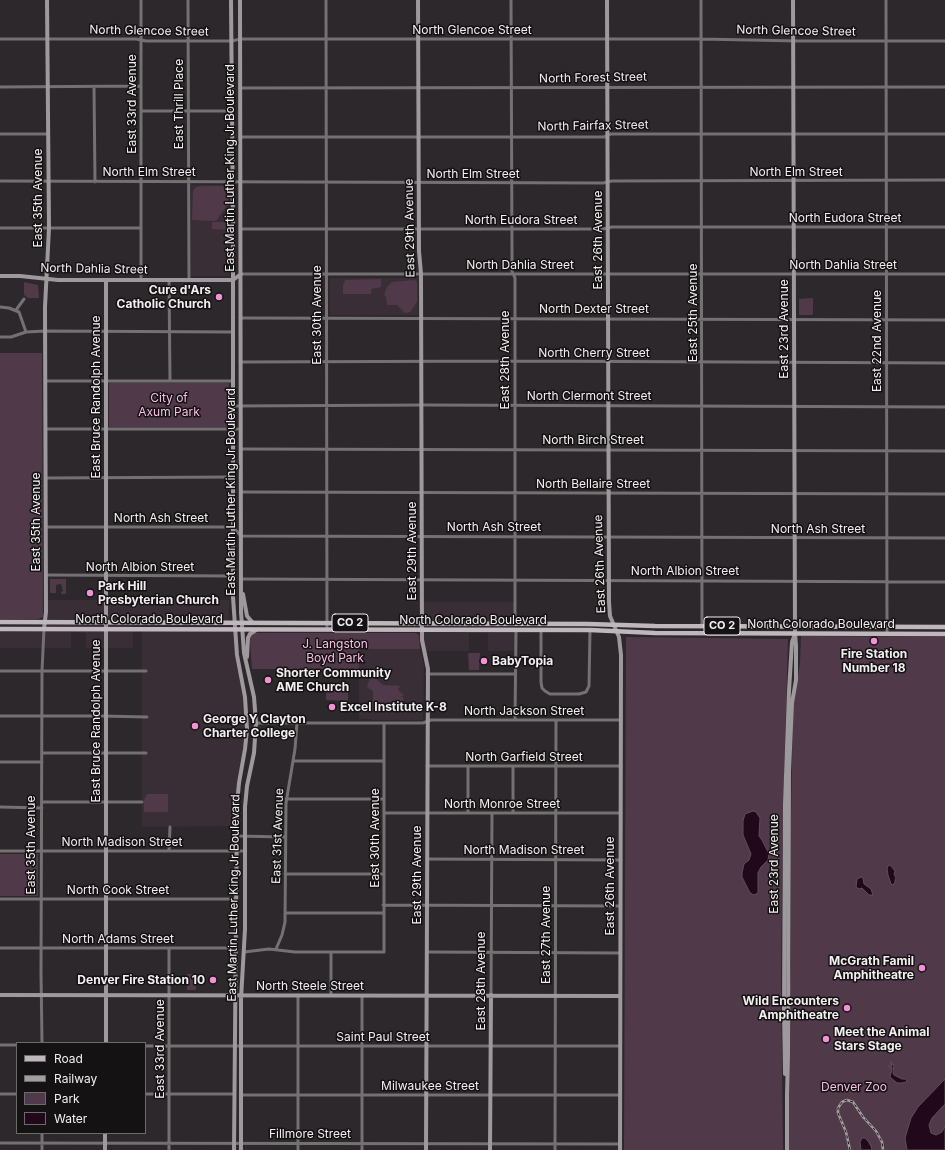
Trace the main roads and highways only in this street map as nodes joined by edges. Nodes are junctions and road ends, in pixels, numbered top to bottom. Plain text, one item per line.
1 (0, 622) edge
2 (945, 627) edge
3 (0, 629) edge
4 (945, 634) edge

1 - 2 main road, North Colorado Boulevard / CO 2
3 - 4 main road, North Colorado Boulevard / CO 2

